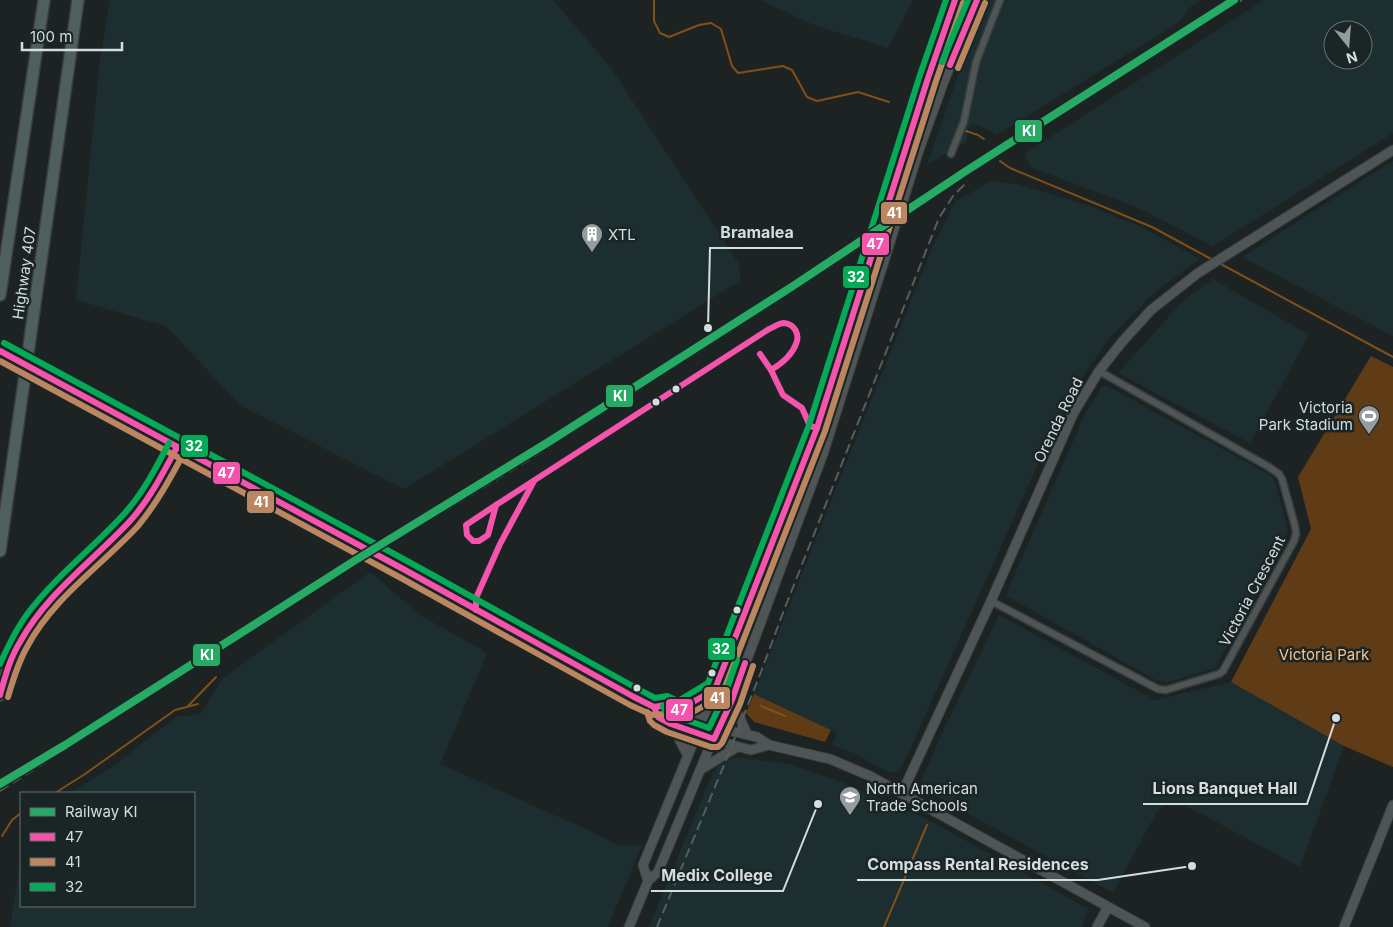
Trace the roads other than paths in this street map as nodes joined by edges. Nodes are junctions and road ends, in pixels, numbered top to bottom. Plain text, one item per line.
1 (44, 0) edge
2 (78, 0) edge
3 (955, 0) edge
4 (977, 0) edge
5 (1000, 0) edge
6 (1393, 150) edge
7 (951, 154) dead end
8 (0, 294) edge
9 (0, 351) edge
10 (1099, 370) junction
11 (817, 428) junction
12 (830, 432) junction
13 (177, 447) junction
14 (0, 551) edge
15 (991, 600) junction
16 (715, 689) junction
17 (0, 695) edge
18 (732, 700) junction
19 (654, 707) junction
20 (678, 711) junction
21 (702, 721) junction
22 (671, 724) junction
23 (719, 727) junction
24 (697, 733) junction
25 (747, 734) junction
26 (714, 739) junction
27 (769, 745) junction
28 (738, 747) junction
29 (688, 754) junction
30 (700, 770) junction
31 (902, 793) junction
32 (1393, 805) edge
33 (648, 881) junction
34 (1108, 907) junction
35 (629, 927) edge
36 (1098, 927) edge
37 (1145, 927) edge
38 (1344, 927) edge

1 - 8 highway, Highway 407
2 - 14 highway, Highway 407
3 - 11 main road, bridge
4 - 12 main road, bridge
5 - 7 street
6 - 10 main road, Orenda Road
9 - 13 main road, bridge
10 - 15 main road, Orenda Road
10 - 15 street, Victoria Crescent
11 - 12 main road
11 - 16 main road
12 - 18 main road
13 - 17 highway
13 - 19 main road, bridge
15 - 31 main road, Orenda Road
16 - 20 main road
16 - 21 main road
18 - 23 main road
18 - 25 main road
19 - 20 main road
19 - 22 main road
20 - 21 main road
21 - 23 main road
21 - 24 main road
22 - 24 main road
22 - 29 main road
23 - 25 main road
23 - 26 main road
24 - 26 main road
24 - 29 main road
25 - 27 main road
26 - 28 main road
26 - 30 main road
27 - 28 main road
27 - 31 main road
28 - 30 main road
29 - 33 main road
30 - 33 main road
31 - 34 main road
32 - 38 main road
33 - 35 main road
34 - 36 main road
34 - 37 main road

